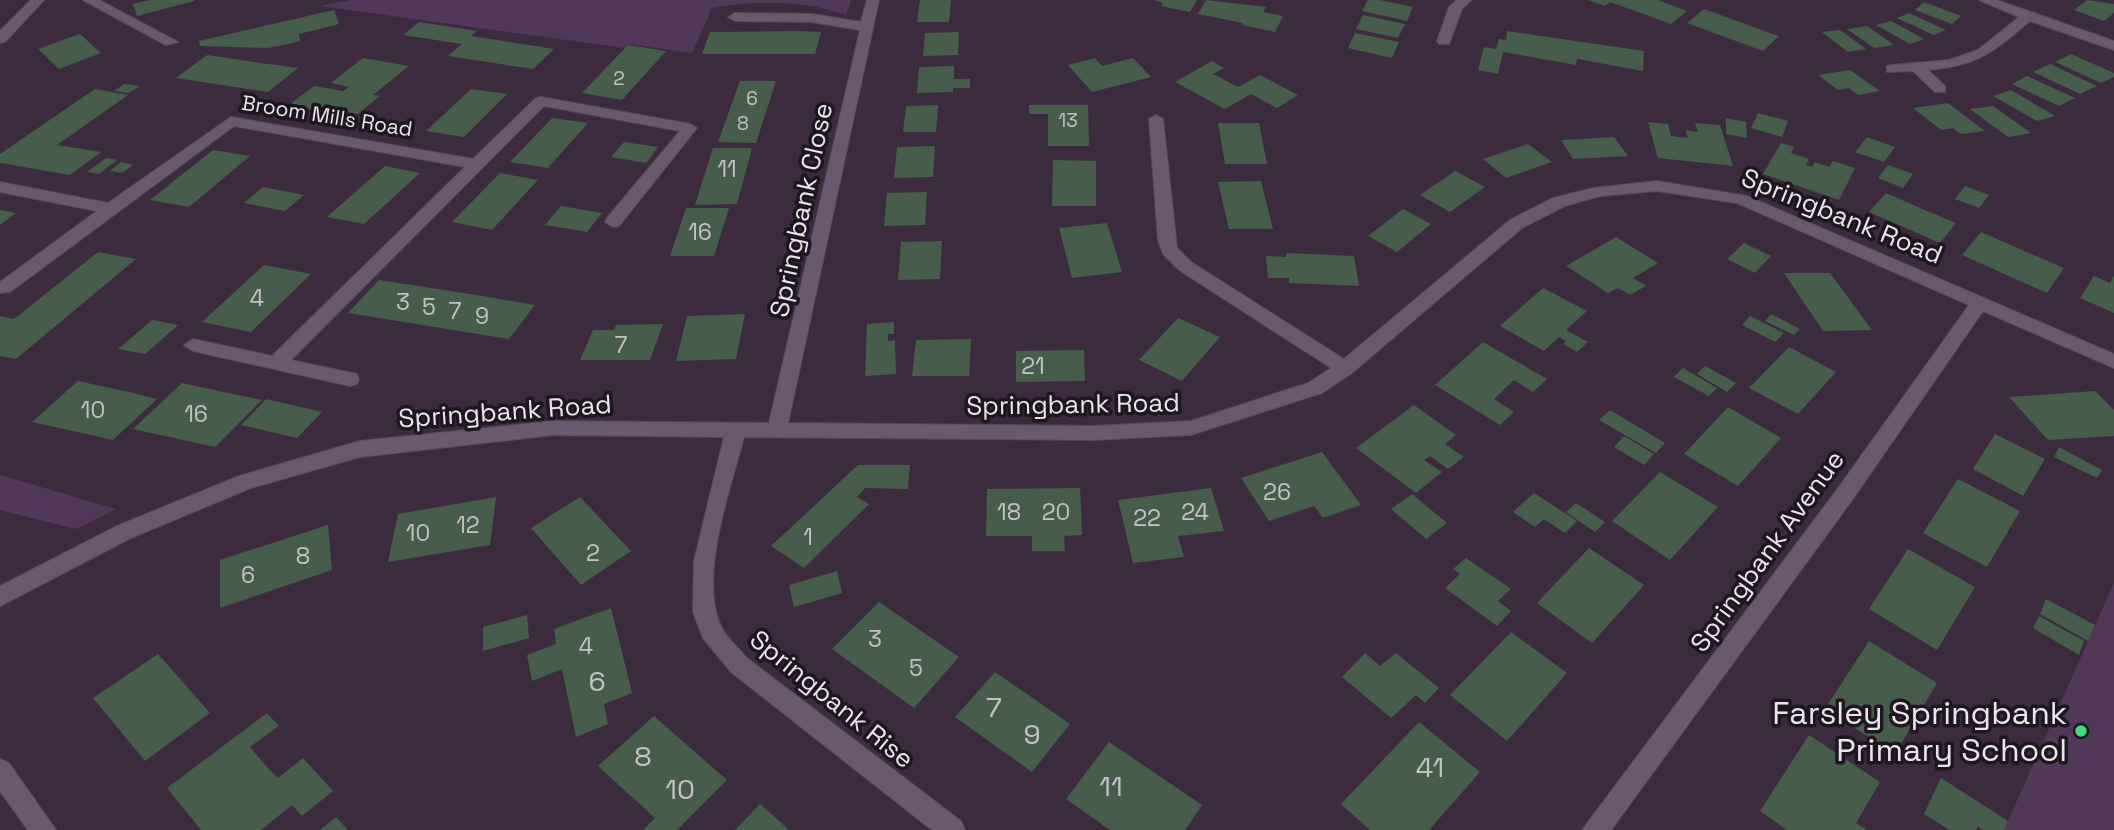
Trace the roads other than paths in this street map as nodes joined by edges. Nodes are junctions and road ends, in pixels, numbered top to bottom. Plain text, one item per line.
1 (39, 0) edge
2 (89, 0) edge
3 (873, 0) edge
4 (1465, 0) edge
5 (1985, 0) edge
6 (2029, 15) junction
7 (735, 17) dead end
8 (866, 27) junction
9 (0, 39) edge
10 (1444, 41) dead end
11 (171, 42) dead end
12 (2114, 46) edge
13 (1916, 67) junction
14 (1892, 69) dead end
15 (1940, 89) dead end
16 (1156, 119) dead end
17 (478, 164) junction
18 (0, 187) edge
19 (111, 209) junction
20 (613, 222) dead end
21 (4, 288) dead end
22 (1980, 302) junction
23 (193, 345) dead end
24 (2114, 361) edge
25 (276, 363) junction
26 (1345, 368) junction
27 (350, 379) dead end
28 (736, 429) junction
29 (777, 431) junction
30 (0, 597) edge
31 (0, 771) edge
32 (43, 830) edge
33 (952, 830) edge
34 (1595, 830) edge

1 - 9 street
2 - 11 street
3 - 8 street, Springbank Close
4 - 10 street
5 - 6 street
6 - 12 street
6 - 13 street
7 - 8 street
8 - 29 street, Springbank Close
13 - 14 street
13 - 15 street
16 - 26 street
17 - 19 street, Broom Mills Road
17 - 20 street
17 - 25 street
18 - 19 street
19 - 21 street, Broom Mills Road
22 - 24 street, Springbank Road
22 - 26 street, Springbank Road
22 - 34 street, Springbank Avenue
23 - 25 street
25 - 27 street
26 - 29 street, Springbank Road
28 - 29 street, Springbank Road
28 - 30 street, Springbank Road
28 - 33 street, Springbank Rise
31 - 32 street

